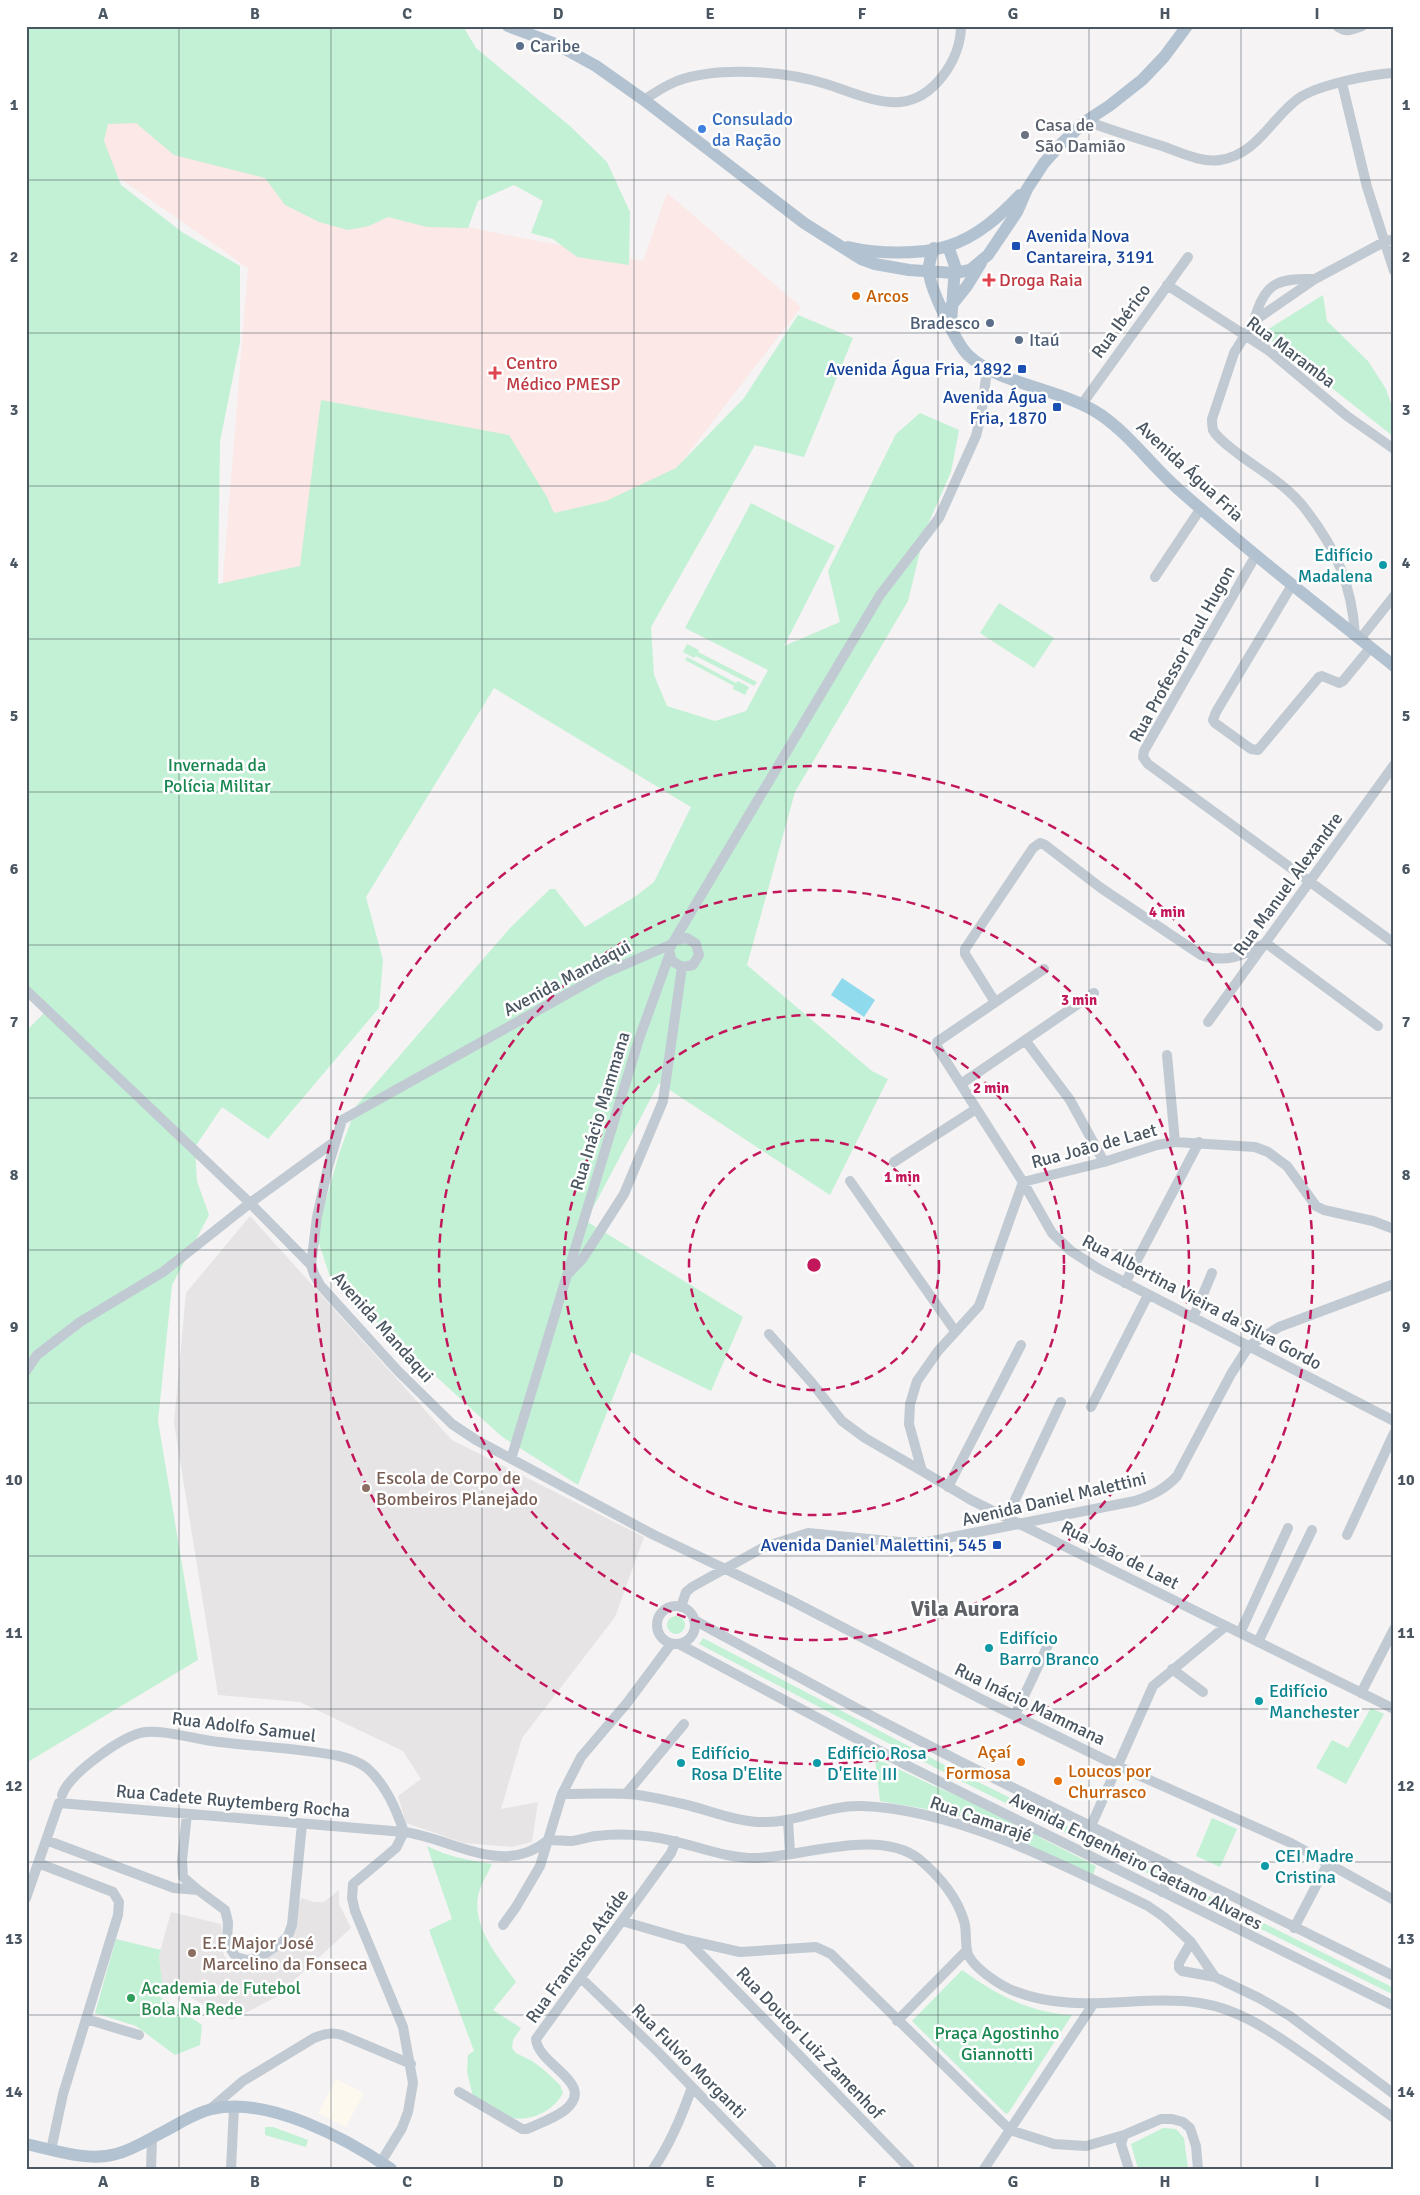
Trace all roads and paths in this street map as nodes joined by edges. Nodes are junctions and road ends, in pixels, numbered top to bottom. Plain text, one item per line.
1 (508, 26) edge
2 (961, 26) edge
3 (1187, 26) edge
4 (1337, 26) edge
5 (1362, 26) edge
6 (1394, 73) edge
7 (1342, 82) junction
8 (644, 100) junction
9 (1086, 121) junction
10 (1027, 189) junction
11 (1389, 240) edge
12 (841, 246) junction
13 (948, 246) junction
14 (934, 248) junction
15 (1188, 257) dead end
16 (981, 262) junction
17 (1394, 271) edge
18 (929, 272) junction
19 (955, 273) junction
20 (1315, 279) junction
21 (1167, 285) junction
22 (951, 306) junction
23 (1254, 321) junction
24 (951, 328) junction
25 (1244, 335) junction
26 (987, 370) junction
27 (1082, 404) junction
28 (1394, 449) edge
29 (1201, 508) junction
30 (1256, 555) junction
31 (1155, 577) dead end
32 (1292, 585) junction
33 (1394, 596) edge
34 (1358, 637) junction
35 (1371, 648) junction
36 (1394, 666) edge
37 (1394, 765) edge
38 (1308, 883) junction
39 (674, 942) junction
40 (1266, 943) junction
41 (1394, 943) edge
42 (669, 956) junction
43 (682, 967) junction
44 (1044, 969) dead end
45 (26, 990) edge
46 (1094, 994) dead end
47 (995, 1002) junction
48 (1208, 1022) dead end
49 (1378, 1026) dead end
50 (1025, 1040) junction
51 (1167, 1055) dead end
52 (960, 1084) junction
53 (976, 1108) junction
54 (334, 1142) junction
55 (1175, 1142) junction
56 (1199, 1142) junction
57 (894, 1162) dead end
58 (1104, 1162) junction
59 (850, 1181) dead end
60 (1023, 1182) junction
61 (250, 1203) junction
62 (1394, 1228) edge
63 (312, 1265) junction
64 (566, 1277) junction
65 (1222, 1278) dead end
66 (1125, 1283) junction
67 (1394, 1284) edge
68 (1148, 1295) junction
69 (1193, 1318) junction
70 (955, 1331) junction
71 (769, 1334) dead end
72 (1021, 1345) dead end
73 (1249, 1346) junction
74 (26, 1372) edge
75 (1061, 1402) dead end
76 (1091, 1407) dead end
77 (1394, 1421) edge
78 (1394, 1433) edge
79 (511, 1459) junction
80 (922, 1471) junction
81 (948, 1487) junction
82 (1007, 1517) junction
83 (1020, 1523) junction
84 (1288, 1528) dead end
85 (1312, 1530) dead end
86 (654, 1535) joint
87 (1347, 1535) dead end
88 (725, 1569) junction
89 (682, 1607) junction
90 (694, 1620) junction
91 (1226, 1626) junction
92 (1394, 1628) edge
93 (1240, 1633) junction
94 (1258, 1642) junction
95 (675, 1644) junction
96 (1048, 1644) dead end
97 (1172, 1669) junction
98 (1203, 1692) dead end
99 (1361, 1693) junction
100 (1394, 1709) edge
101 (1015, 1715) junction
102 (684, 1724) dead end
103 (1118, 1766) junction
104 (562, 1794) junction
105 (626, 1794) junction
106 (60, 1799) junction
107 (186, 1814) junction
108 (788, 1820) junction
109 (302, 1824) junction
110 (1091, 1826) junction
111 (404, 1832) junction
112 (46, 1840) junction
113 (548, 1840) junction
114 (676, 1842) junction
115 (790, 1853) junction
116 (38, 1863) junction
117 (1328, 1863) junction
118 (1174, 1867) junction
119 (198, 1890) junction
120 (1162, 1892) junction
121 (26, 1898) edge
122 (1394, 1900) edge
123 (622, 1921) junction
124 (503, 1925) dead end
125 (1294, 1928) junction
126 (687, 1940) junction
127 (1191, 1942) junction
128 (967, 1950) junction
129 (1394, 1976) edge
130 (1214, 1977) junction
131 (581, 1978) junction
132 (1094, 2003) junction
133 (1394, 2006) edge
134 (86, 2018) junction
135 (897, 2021) junction
136 (139, 2035) dead end
137 (411, 2064) junction
138 (692, 2087) junction
139 (459, 2092) dead end
140 (1394, 2094) edge
141 (234, 2106) junction
142 (209, 2110) junction
143 (1394, 2118) edge
144 (1010, 2130) junction
145 (1124, 2135) junction
146 (152, 2138) junction
147 (26, 2144) edge
148 (51, 2150) junction
149 (386, 2165) edge
150 (151, 2169) edge
151 (231, 2169) edge
152 (653, 2169) edge
153 (772, 2169) edge
154 (910, 2169) edge
155 (984, 2169) edge
156 (1129, 2169) edge
157 (1198, 2169) edge

1 - 8 main road
2 - 8 street
3 - 9 main road
4 - 5 street
6 - 7 street
7 - 9 street
7 - 11 street
8 - 12 main road
9 - 10 main road
10 - 13 main road
10 - 16 main road
11 - 17 street
11 - 20 street
12 - 14 main road
12 - 18 main road
13 - 14 main road
13 - 19 main road
14 - 18 main road
15 - 21 street, Rua Ibérico
16 - 19 main road
16 - 22 main road
18 - 19 main road
18 - 24 main road, Avenida Água Fria
19 - 22 main road
20 - 23 street
20 - 23 street
21 - 25 street, Rua Maramba
21 - 27 street, Rua Ibérico
22 - 24 main road
23 - 25 street
24 - 26 main road, Avenida Água Fria
25 - 28 street, Rua Maramba
25 - 34 street
26 - 27 main road, Avenida Água Fria
26 - 39 street, Rua Inácio Mammana
27 - 29 main road, Avenida Água Fria
29 - 30 main road, Avenida Água Fria
29 - 31 street
30 - 32 main road, Avenida Água Fria
30 - 38 street, Rua Professor Paul Hugon
32 - 34 main road, Avenida Água Fria
32 - 35 street
33 - 34 street
34 - 35 main road, Avenida Água Fria
35 - 36 main road, Avenida Água Fria
37 - 38 street, Rua Manuel Alexandre
38 - 40 street, Rua Manuel Alexandre
38 - 41 street, Rua Professor Paul Hugon
39 - 42 street, Rua Inácio Mammana
39 - 43 street
39 - 54 street, Avenida Mandaqui
40 - 47 street
40 - 48 street, Rua Manuel Alexandre
40 - 49 street
42 - 43 street
42 - 64 street, Rua Inácio Mammana
43 - 64 street, Rua Inácio Mammana
44 - 47 street
45 - 61 street
46 - 50 street
47 - 52 street, Rua Albertina Vieira da Silva Gordo
50 - 52 street
50 - 58 street
51 - 55 street
52 - 53 street, Rua Albertina Vieira da Silva Gordo
53 - 57 street
53 - 60 street, Rua Albertina Vieira da Silva Gordo
54 - 61 street
54 - 63 street, Avenida Mandaqui
55 - 56 street, Rua João de Laet
55 - 58 street, Rua João de Laet
56 - 62 street, Rua João de Laet
56 - 66 street
58 - 60 street, Rua João de Laet
59 - 70 street
60 - 66 street, Rua Albertina Vieira da Silva Gordo
60 - 70 street, Rua João de Laet
61 - 63 street
61 - 74 street
63 - 79 street, Avenida Mandaqui
64 - 79 street, Rua Inácio Mammana
65 - 69 street
66 - 68 street, Rua Albertina Vieira da Silva Gordo
67 - 73 street, Avenida Daniel Malettini
68 - 69 street, Rua Albertina Vieira da Silva Gordo
68 - 76 street
69 - 73 street, Rua Albertina Vieira da Silva Gordo
70 - 80 street, Rua João de Laet
71 - 80 street
72 - 81 street
73 - 77 street, Rua Albertina Vieira da Silva Gordo
73 - 83 street, Avenida Daniel Malettini
75 - 82 street
78 - 87 street
79 - 86 street, Avenida Mandaqui
80 - 81 street, Rua João de Laet
81 - 82 street, Rua João de Laet
82 - 83 street, Rua João de Laet
83 - 88 street, Avenida Daniel Malettini
83 - 91 street, Rua João de Laet
84 - 93 street
85 - 94 street
86 - 88 street, Rua Inácio Mammana
88 - 89 street, Avenida Daniel Malettini
88 - 101 street, Rua Inácio Mammana
89 - 90 street
89 - 95 street
90 - 95 street
90 - 110 street, Avenida Engenheiro Caetano Alvares
91 - 93 street, Rua João de Laet
91 - 97 street
92 - 99 street
93 - 94 street, Rua João de Laet
94 - 99 street, Rua João de Laet
95 - 104 street
95 - 120 street, Avenida Engenheiro Caetano Alvares
96 - 101 street
97 - 98 street
97 - 103 street
99 - 100 street, Rua João de Laet
101 - 103 street, Rua Inácio Mammana
102 - 105 street
103 - 110 street
103 - 117 street, Rua Inácio Mammana
104 - 105 street, Rua Camarajé
104 - 113 street
105 - 108 street, Rua Camarajé
106 - 107 street, Rua Cadete Ruytemberg Rocha
106 - 111 street, Rua Adolfo Samuel
106 - 112 street, Rua Adolfo Samuel
107 - 109 street, Rua Cadete Ruytemberg Rocha
107 - 119 street
108 - 115 street
108 - 127 street, Rua Camarajé
109 - 111 street, Rua Cadete Ruytemberg Rocha
109 - 119 street
110 - 118 street, Avenida Engenheiro Caetano Alvares
111 - 113 street, Rua Cadete Ruytemberg Rocha
111 - 137 street
112 - 116 street, Rua Adolfo Samuel
112 - 119 street
113 - 114 street
113 - 124 street
114 - 115 street
114 - 123 street, Rua Francisco Ataíde
115 - 128 street
116 - 121 street, Rua Adolfo Samuel
116 - 134 street
117 - 122 street, Rua Inácio Mammana
117 - 125 street
118 - 120 street
118 - 125 street, Avenida Engenheiro Caetano Alvares
120 - 133 street, Avenida Engenheiro Caetano Alvares
123 - 126 street
123 - 131 street, Rua Francisco Ataíde
125 - 129 street, Avenida Engenheiro Caetano Alvares
126 - 135 street
126 - 154 street, Rua Doutor Luiz Zamenhof
127 - 130 street, Rua Camarajé
127 - 130 street
128 - 132 street
128 - 135 street
130 - 140 street
131 - 138 street, Rua Fulvio Morganti
131 - 139 street, Rua Francisco Ataíde
132 - 143 street
132 - 144 street
134 - 136 street
134 - 148 street
135 - 144 street
137 - 142 street
137 - 149 street
138 - 152 street
138 - 153 street, Rua Fulvio Morganti
141 - 142 main road
141 - 149 main road
141 - 151 street
142 - 146 main road
144 - 145 street
144 - 155 street
145 - 156 street
145 - 157 street
146 - 148 main road
146 - 150 street
147 - 148 main road

